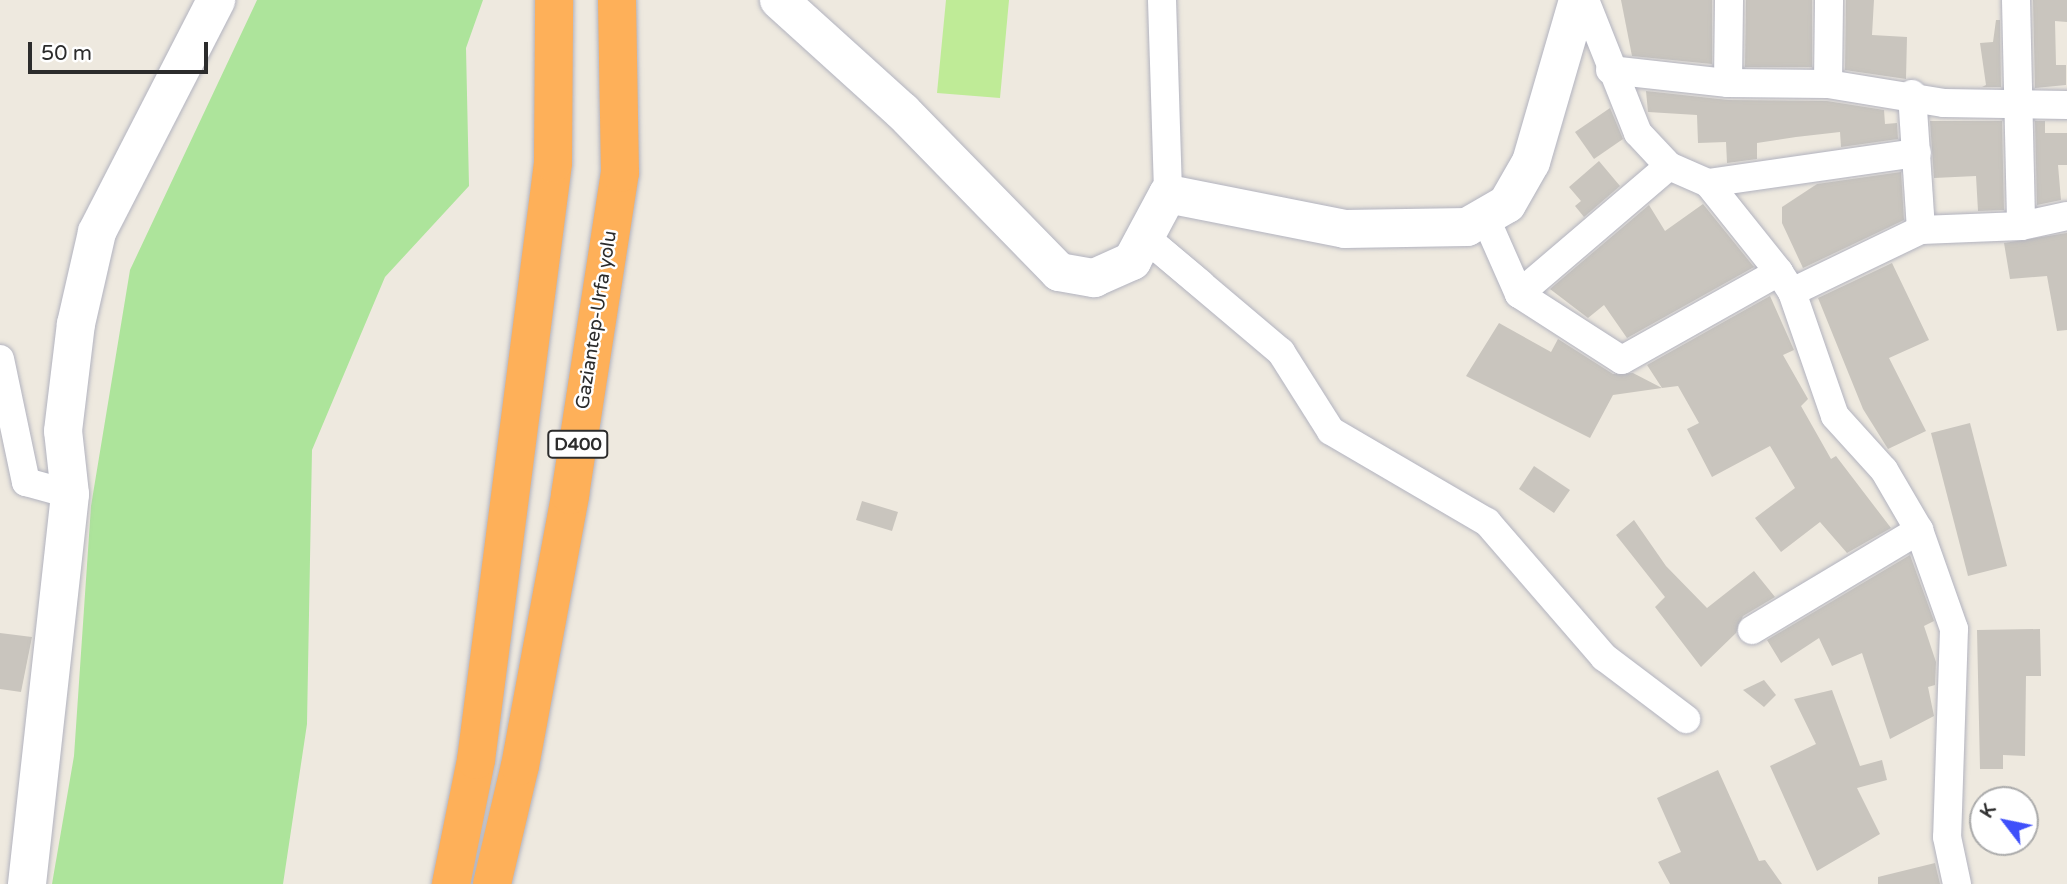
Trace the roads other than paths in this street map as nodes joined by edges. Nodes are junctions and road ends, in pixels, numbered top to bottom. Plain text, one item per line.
1 (215, 0) edge
2 (554, 0) edge
3 (617, 0) edge
4 (779, 0) edge
5 (1161, 0) edge
6 (1578, 0) edge
7 (1585, 0) edge
8 (1729, 0) edge
9 (1829, 0) edge
10 (2016, 0) edge
11 (1610, 70) junction
12 (1728, 83) junction
13 (1828, 84) junction
14 (1912, 94) junction
15 (2019, 103) junction
16 (2067, 104) edge
17 (1917, 153) junction
18 (1669, 166) junction
19 (1708, 183) junction
20 (1168, 194) junction
21 (2067, 216) edge
22 (1485, 217) junction
23 (2021, 226) junction
24 (1921, 230) junction
25 (1146, 238) junction
26 (1786, 282) junction
27 (1201, 284) dead end
28 (1520, 295) junction
29 (0, 359) edge
30 (70, 494) junction
31 (1919, 530) junction
32 (1752, 630) dead end
33 (1686, 719) dead end
34 (27, 884) edge
35 (451, 884) edge
36 (492, 884) edge
37 (1957, 884) edge

1 - 30 street
2 - 35 highway, D400
3 - 36 highway, Gaziantep-Urfa yolu / D400
4 - 25 street
5 - 20 street
6 - 22 street
7 - 11 street
8 - 12 street
9 - 13 street
10 - 15 street
11 - 12 street
11 - 18 street
12 - 13 street
13 - 14 street
14 - 15 street
14 - 17 street
15 - 16 street
15 - 23 street
17 - 19 street
17 - 24 street
18 - 19 street
18 - 28 street
19 - 26 street
20 - 22 street
20 - 25 street
21 - 23 street
22 - 28 street
23 - 24 street
24 - 26 street
25 - 27 street
25 - 33 street
26 - 28 street
26 - 31 street
29 - 30 street
30 - 34 street
31 - 32 street
31 - 37 street

